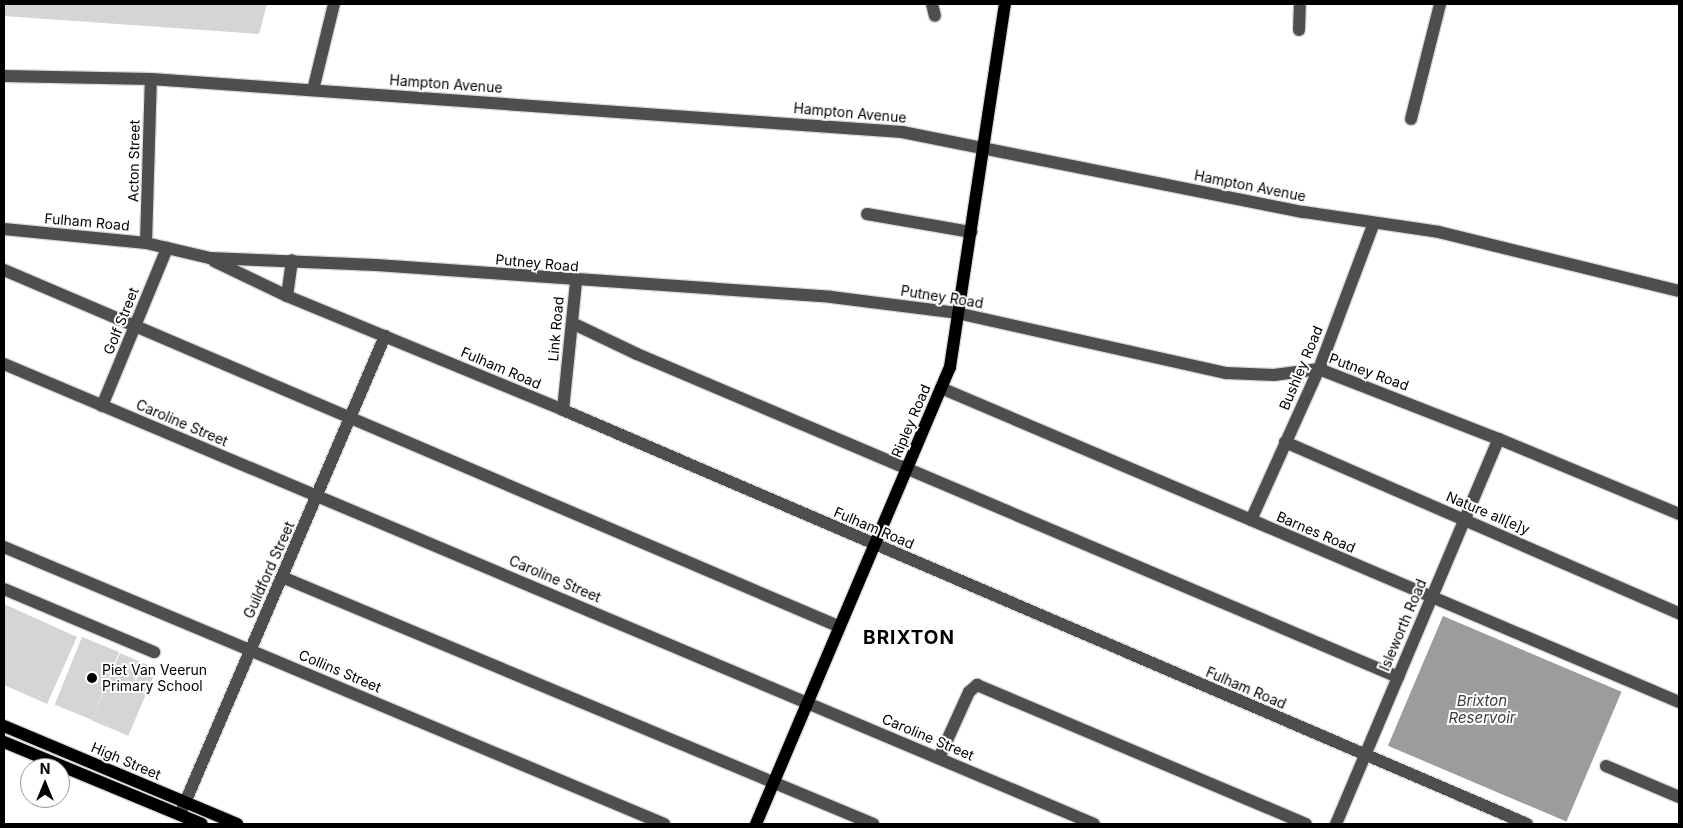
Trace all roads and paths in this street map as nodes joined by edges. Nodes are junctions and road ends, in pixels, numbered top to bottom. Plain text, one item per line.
1 (334, 4) edge
2 (1005, 4) edge
3 (1300, 4) edge
4 (1440, 4) edge
5 (1299, 30) dead end
6 (4, 76) edge
7 (151, 79) junction
8 (313, 90) junction
9 (1411, 120) dead end
10 (983, 148) junction
11 (867, 214) dead end
12 (1373, 225) junction
13 (4, 230) edge
14 (971, 232) junction
15 (146, 243) junction
16 (168, 248) junction
17 (210, 258) junction
18 (292, 260) junction
19 (4, 270) edge
20 (576, 281) junction
21 (1679, 291) edge
22 (287, 296) junction
23 (957, 313) junction
24 (572, 323) junction
25 (136, 324) junction
26 (385, 336) junction
27 (4, 364) edge
28 (1319, 369) junction
29 (941, 388) junction
30 (102, 406) junction
31 (563, 410) junction
32 (350, 419) junction
33 (1499, 439) junction
34 (1285, 442) junction
35 (906, 469) junction
36 (319, 496) junction
37 (1679, 514) edge
38 (1251, 520) junction
39 (1465, 520) junction
40 (874, 544) junction
41 (4, 547) edge
42 (282, 577) junction
43 (4, 589) edge
44 (1432, 597) junction
45 (1679, 613) edge
46 (838, 626) junction
47 (251, 649) junction
48 (154, 652) dead end
49 (1398, 677) junction
50 (806, 701) junction
51 (1679, 702) edge
52 (4, 726) edge
53 (4, 742) edge
54 (1365, 756) junction
55 (939, 758) junction
56 (1606, 766) dead end
57 (774, 781) junction
58 (1679, 797) edge
59 (185, 802) junction
60 (180, 815) junction
61 (202, 824) edge
62 (237, 824) edge
63 (664, 824) edge
64 (756, 824) edge
65 (874, 824) edge
66 (1094, 824) edge
67 (1306, 824) edge
68 (1336, 824) edge
69 (1527, 824) edge

1 - 8 street
2 - 10 main road, Ripley Road
3 - 5 street
4 - 9 street
6 - 7 street, Hampton Avenue
7 - 8 street, Hampton Avenue
7 - 15 street, Acton Street
8 - 10 street, Hampton Avenue
10 - 12 street, Hampton Avenue
10 - 14 main road, Ripley Road
11 - 14 street
12 - 21 street, Hampton Avenue
12 - 28 street, Bushley Road
13 - 15 street, Fulham Road
14 - 23 main road, Ripley Road
15 - 16 street, Fulham Road
16 - 17 street, Putney Road
16 - 25 street, Golf Street
17 - 18 street, Putney Road
17 - 22 street, Fulham Road
18 - 20 street, Putney Road
18 - 22 street
19 - 25 street
20 - 23 street, Putney Road
20 - 24 street, Link Road
22 - 26 street, Fulham Road
23 - 28 street, Putney Road
23 - 29 main road, Ripley Road
24 - 31 street, Link Road
24 - 35 street
25 - 30 street, Golf Street
25 - 32 street
26 - 31 street, Fulham Road
26 - 32 street, Guildford Street
27 - 30 street, Caroline Street
28 - 33 street, Putney Road
28 - 34 street, Bushley Road
29 - 35 main road, Ripley Road
29 - 38 street, Barnes Road
30 - 36 street, Caroline Street
31 - 40 street, Fulham Road
32 - 36 street, Guildford Street
32 - 46 street
33 - 37 street, Putney Road
33 - 39 street, Isleworth Road
34 - 38 street, Bushley Road
34 - 39 street, Nature all[e]y
35 - 40 main road, Ripley Road
35 - 49 street
36 - 42 street, Guildford Street
36 - 50 street, Caroline Street
38 - 44 street, Barnes Road
39 - 44 street, Isleworth Road
39 - 45 street, Nature all[e]y
40 - 46 main road, Ripley Road
40 - 54 street, Fulham Road
41 - 47 street, Collins Street
42 - 47 street, Guildford Street
42 - 57 street
43 - 48 street
44 - 49 street, Isleworth Road
44 - 51 street, Barnes Road
46 - 50 main road, Ripley Road
47 - 59 street, Guildford Street
47 - 63 street, Collins Street
49 - 54 street, Isleworth Road
50 - 55 street, Caroline Street
50 - 57 main road, Ripley Road
52 - 59 main road, High Street
53 - 60 main road, High Street
54 - 68 street, Isleworth Road
54 - 69 street, Fulham Road
55 - 66 street, Caroline Street
55 - 67 street
56 - 58 street
57 - 64 main road, Ripley Road
57 - 65 street
59 - 60 street, Guildford Street
59 - 62 main road, High Street
60 - 61 main road, High Street

